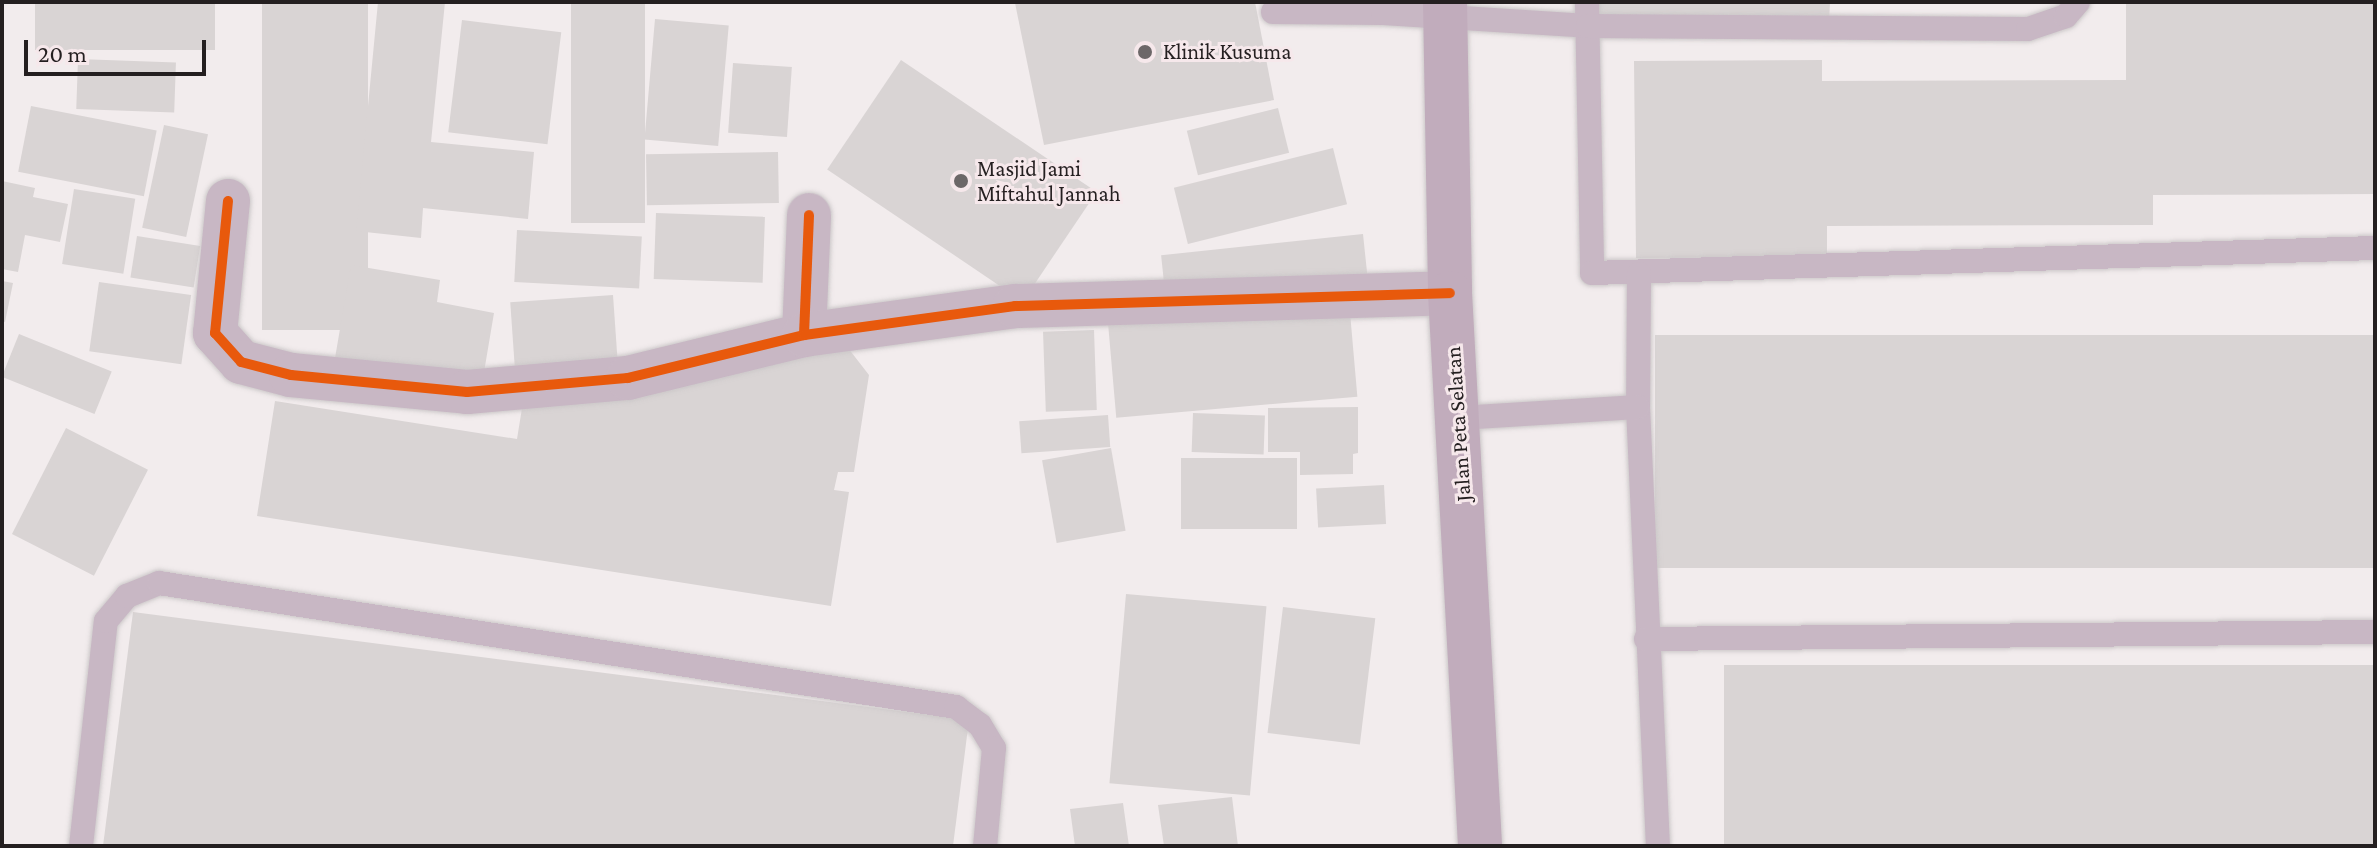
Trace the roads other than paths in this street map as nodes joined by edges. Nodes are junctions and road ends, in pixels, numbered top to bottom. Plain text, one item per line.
1 (2078, 2) edge
2 (1444, 9) edge
3 (1273, 12) dead end
4 (1587, 14) edge
5 (228, 201) dead end
6 (809, 215) dead end
7 (2375, 248) edge
8 (1639, 274) junction
9 (1450, 293) junction
10 (804, 335) junction
11 (1638, 407) junction
12 (1459, 418) junction
13 (2375, 632) edge
14 (1646, 639) junction
15 (81, 846) edge
16 (985, 846) edge
17 (1480, 846) edge
18 (1658, 846) edge

1 - 4 lane
2 - 3 lane
2 - 4 lane
2 - 9 main road, Jalan Peta Selatan
4 - 8 lane
5 - 10 street
6 - 10 street
7 - 8 lane
8 - 11 lane
9 - 10 street
9 - 12 main road, Jalan Peta Selatan
11 - 12 lane
11 - 14 lane
12 - 17 main road, Jalan Peta Selatan
13 - 14 lane
14 - 18 lane
15 - 16 lane

